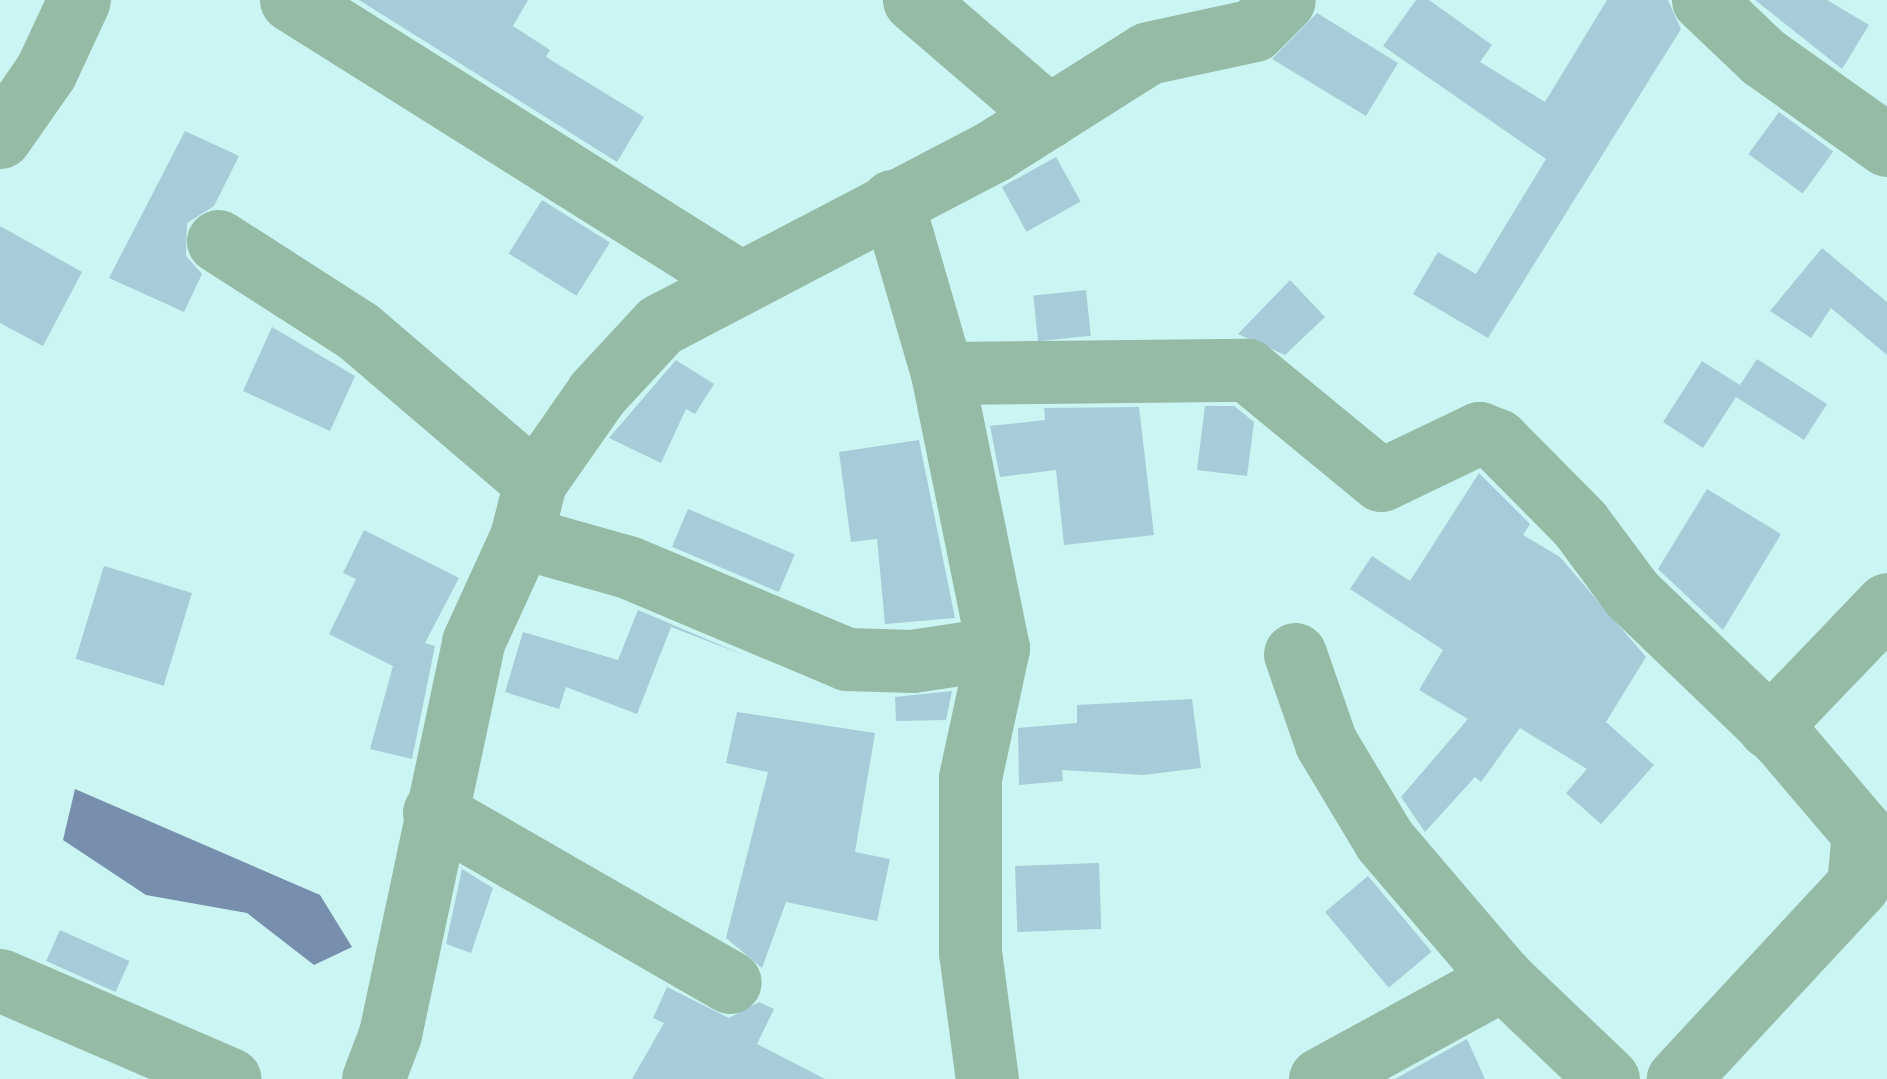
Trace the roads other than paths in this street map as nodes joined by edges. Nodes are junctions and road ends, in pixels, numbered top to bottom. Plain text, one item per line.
1 (79, 0) edge
2 (292, 0) edge
3 (914, 0) edge
4 (1284, 0) edge
5 (1703, 0) edge
6 (1049, 116) junction
7 (0, 137) edge
8 (1887, 145) edge
9 (892, 201) junction
10 (218, 242) dead end
11 (740, 282) junction
12 (942, 373) junction
13 (528, 509) junction
14 (1887, 604) edge
15 (998, 648) junction
16 (1295, 654) dead end
17 (1769, 727) junction
18 (434, 812) junction
19 (0, 976) edge
20 (1503, 979) junction
21 (730, 982) dead end
22 (230, 1079) edge
23 (373, 1079) edge
24 (987, 1079) edge
25 (1319, 1079) edge
26 (1608, 1079) edge
27 (1678, 1079) edge

1 - 7 street
2 - 11 street
3 - 6 street
4 - 6 street
5 - 8 street
6 - 9 street
9 - 11 street
9 - 12 street
10 - 13 street
11 - 13 street
12 - 15 street
12 - 17 street
13 - 15 street
13 - 18 street
14 - 17 street
15 - 24 street
16 - 20 street
17 - 27 street
18 - 21 street
18 - 23 street
19 - 22 street
20 - 25 street
20 - 26 street

